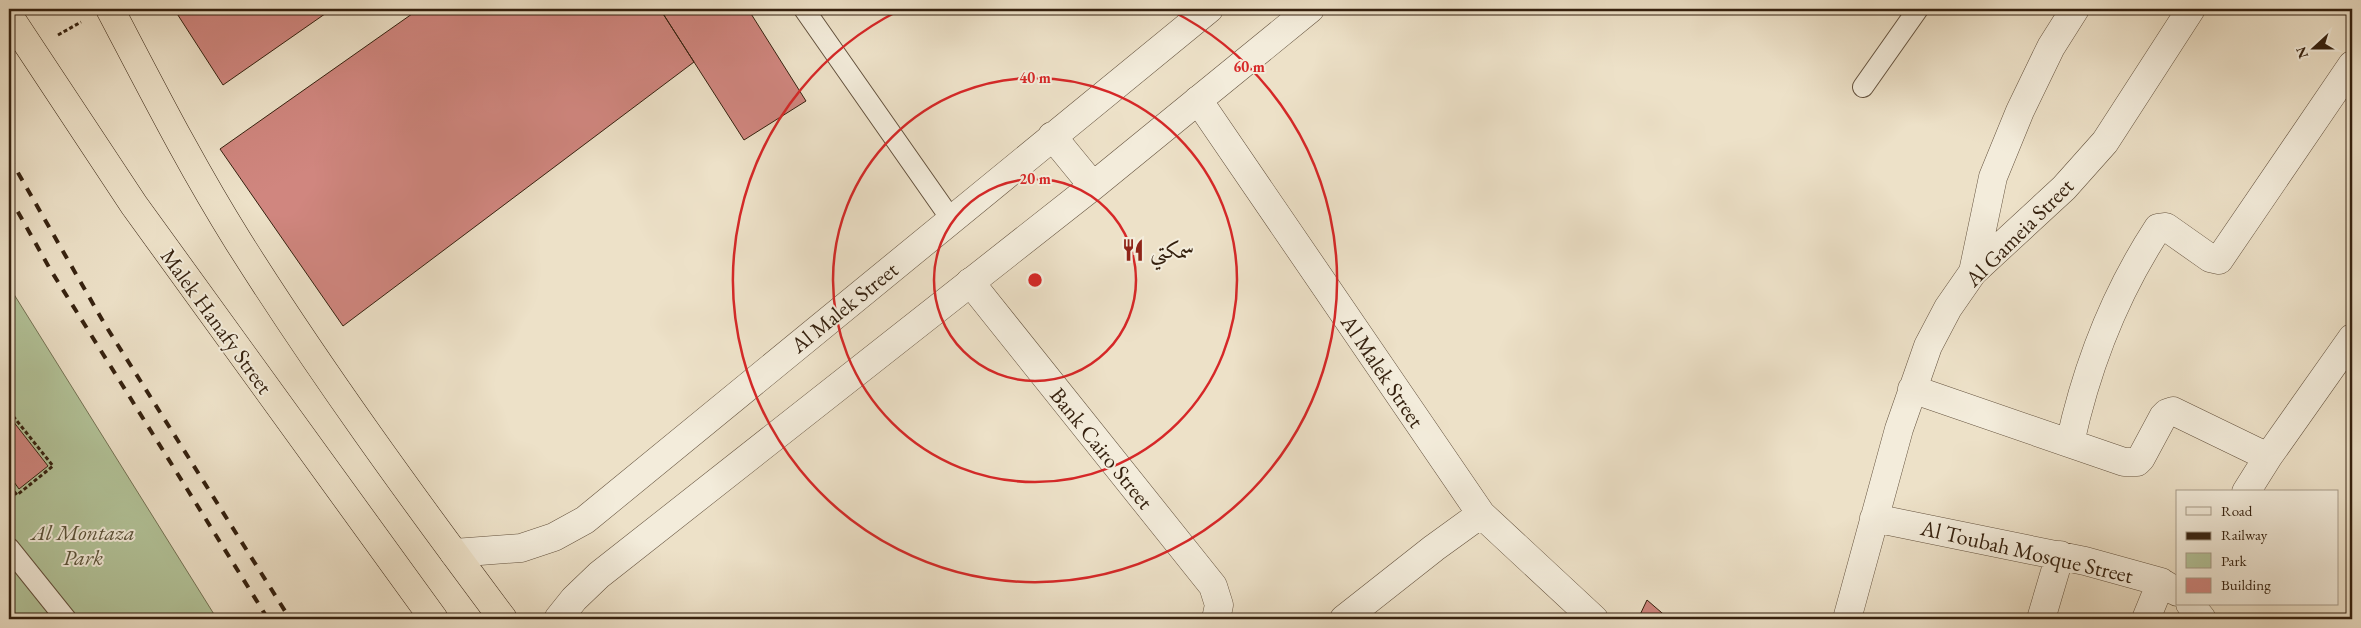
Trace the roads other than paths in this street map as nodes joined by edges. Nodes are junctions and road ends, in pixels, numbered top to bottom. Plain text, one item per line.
1 (804, 9) edge
2 (1209, 9) edge
3 (1310, 9) edge
4 (1918, 9) edge
5 (2075, 9) edge
6 (2191, 9) edge
7 (99, 13) edge
8 (9, 16) edge
9 (2352, 65) edge
10 (1863, 87) dead end
11 (1198, 100) junction
12 (1052, 136) junction
13 (1093, 186) junction
14 (951, 219) junction
15 (1973, 272) junction
16 (970, 282) junction
17 (2352, 338) edge
18 (1912, 389) junction
19 (2070, 443) junction
20 (2268, 457) junction
21 (2247, 490) edge
22 (1481, 514) junction
23 (1874, 518) junction
24 (9, 548) edge
25 (454, 553) junction
26 (2060, 555) junction
27 (2169, 587) edge
28 (2192, 606) edge
29 (1222, 615) edge
30 (66, 619) edge
31 (434, 619) edge
32 (503, 619) edge
33 (558, 619) edge
34 (1344, 619) edge
35 (1594, 619) edge
36 (1847, 619) edge
37 (2041, 619) edge
38 (2146, 619) edge
39 (2202, 619) edge

1 - 14 lane
2 - 12 street, Al Malek Street
3 - 11 street
4 - 10 lane
5 - 15 street
6 - 15 street, Al Gameia Street
7 - 25 highway
8 - 31 highway, Malek Hanafy Street
9 - 19 street
11 - 13 street
11 - 22 street, Al Malek Street
12 - 13 street
12 - 14 street, Al Malek Street
13 - 16 street
14 - 25 street, Al Malek Street
15 - 18 street, Al Gameia Street
16 - 29 street, Bank Cairo Street
16 - 33 street
17 - 20 street
18 - 19 street
18 - 23 street, Al Gameia Street
19 - 20 street
20 - 21 street
22 - 34 street
22 - 35 street, Al Malek Street
23 - 26 street, Al Toubah Mosque Street
23 - 36 street, Al Gameia Street
24 - 30 lane
25 - 32 highway
26 - 27 street, Al Toubah Mosque Street
26 - 37 street
27 - 38 street
28 - 39 street

